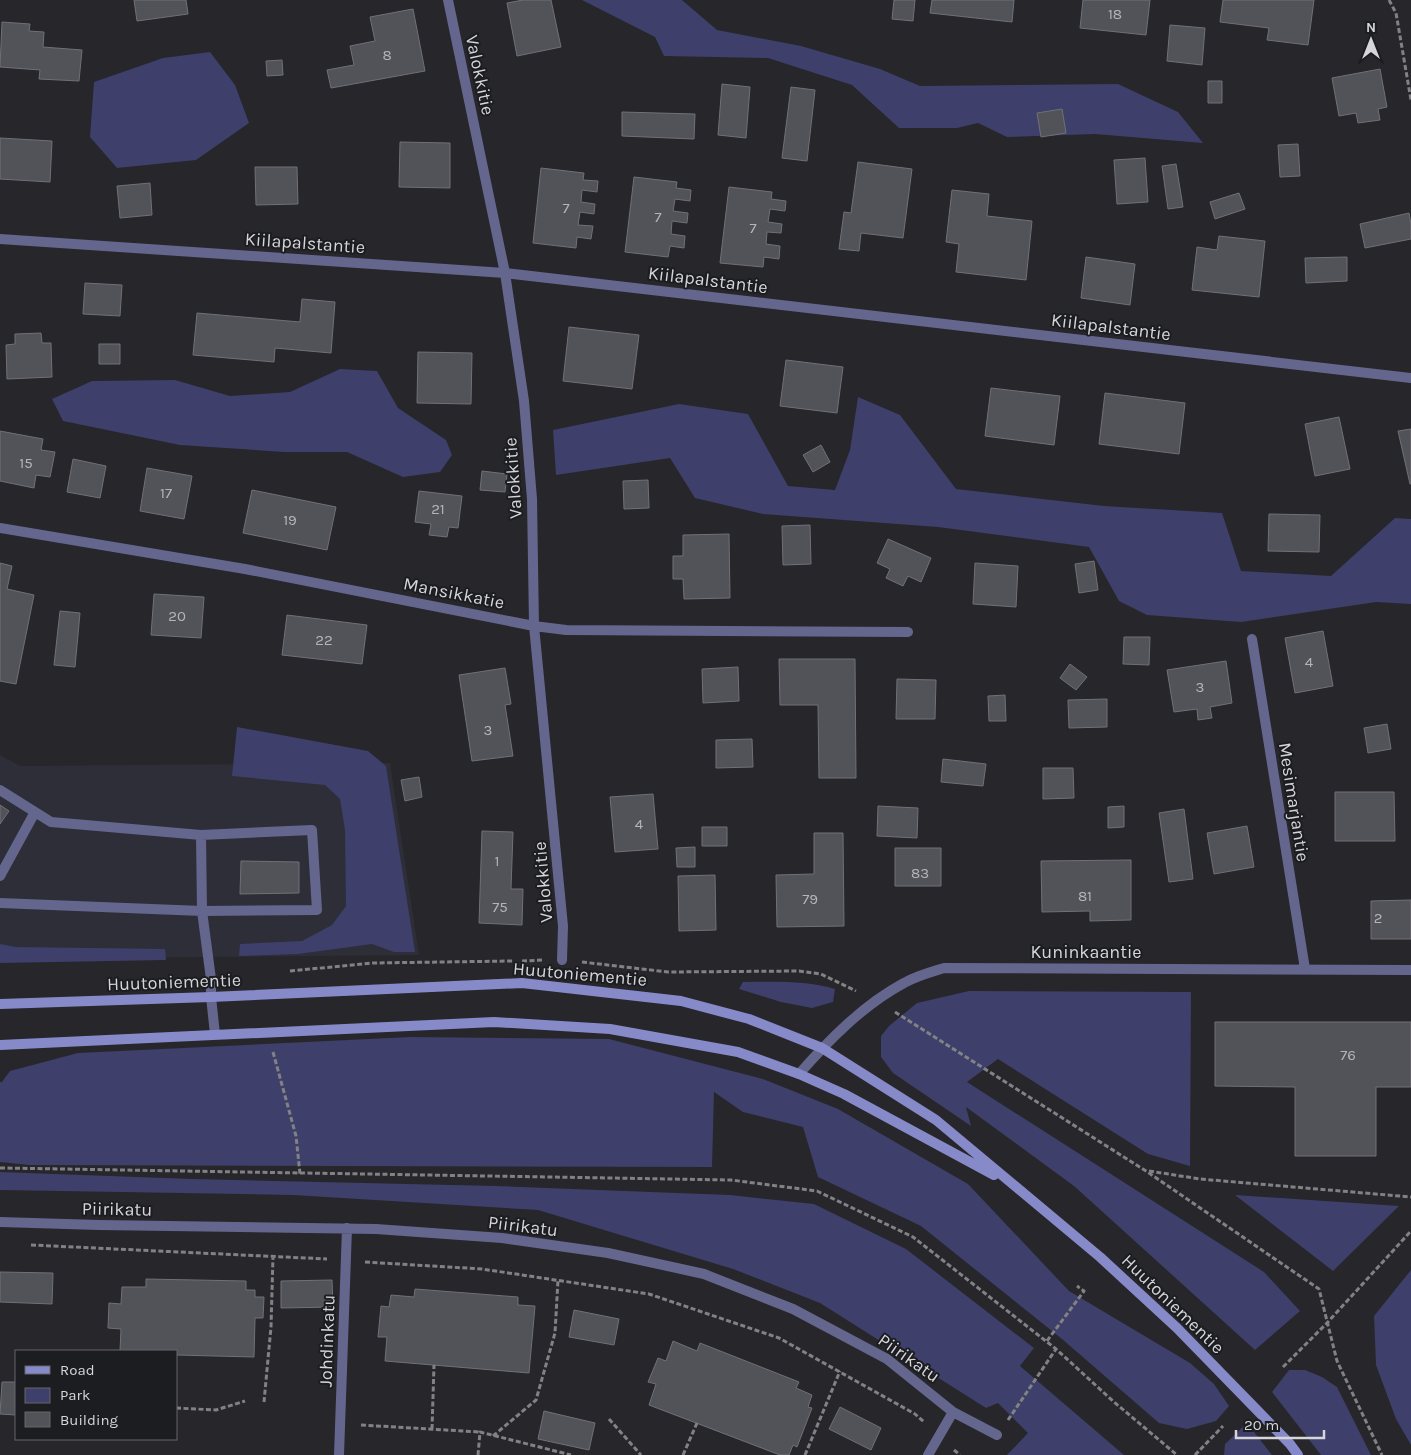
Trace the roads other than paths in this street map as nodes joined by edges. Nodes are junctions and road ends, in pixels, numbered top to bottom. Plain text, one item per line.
1 (448, 0) edge
2 (0, 239) edge
3 (505, 273) junction
4 (1411, 378) edge
5 (0, 528) edge
6 (534, 626) junction
7 (908, 632) dead end
8 (1252, 640) dead end
9 (0, 790) edge
10 (35, 812) junction
11 (201, 835) junction
12 (0, 876) edge
13 (0, 903) edge
14 (202, 911) junction
15 (562, 960) dead end
16 (1305, 969) junction
17 (1411, 970) edge
18 (211, 997) junction
19 (0, 1004) edge
20 (215, 1034) junction
21 (0, 1045) edge
22 (822, 1048) junction
23 (799, 1074) junction
24 (1015, 1186) junction
25 (0, 1222) edge
26 (347, 1228) junction
27 (953, 1412) junction
28 (997, 1435) road end
29 (339, 1455) edge
30 (928, 1455) edge
31 (1298, 1455) edge

1 - 3 street, Valokkitie
2 - 3 street, Kiilapalstantie
3 - 4 street, Kiilapalstantie
3 - 6 street, Valokkitie
5 - 6 street, Mansikkatie
6 - 7 street, Mansikkatie
6 - 15 street, Valokkitie
8 - 16 street, Mesimarjantie
9 - 10 street
10 - 11 street
10 - 12 street
11 - 14 street
11 - 14 street
13 - 14 street
14 - 18 street
16 - 17 street, Kuninkaantie
16 - 22 street, Kuninkaantie
18 - 19 main road, Huutoniementie
18 - 20 street
18 - 22 main road, Huutoniementie
20 - 21 main road, Huutoniementie
20 - 23 main road, Huutoniementie
22 - 23 street, Kuninkaantie
22 - 24 main road, Huutoniementie
23 - 24 main road, Huutoniementie
24 - 31 main road, Huutoniementie
25 - 26 street, Piirikatu
26 - 27 street, Piirikatu
26 - 29 street, Johdinkatu
27 - 28 street, Piirikatu
27 - 30 street

